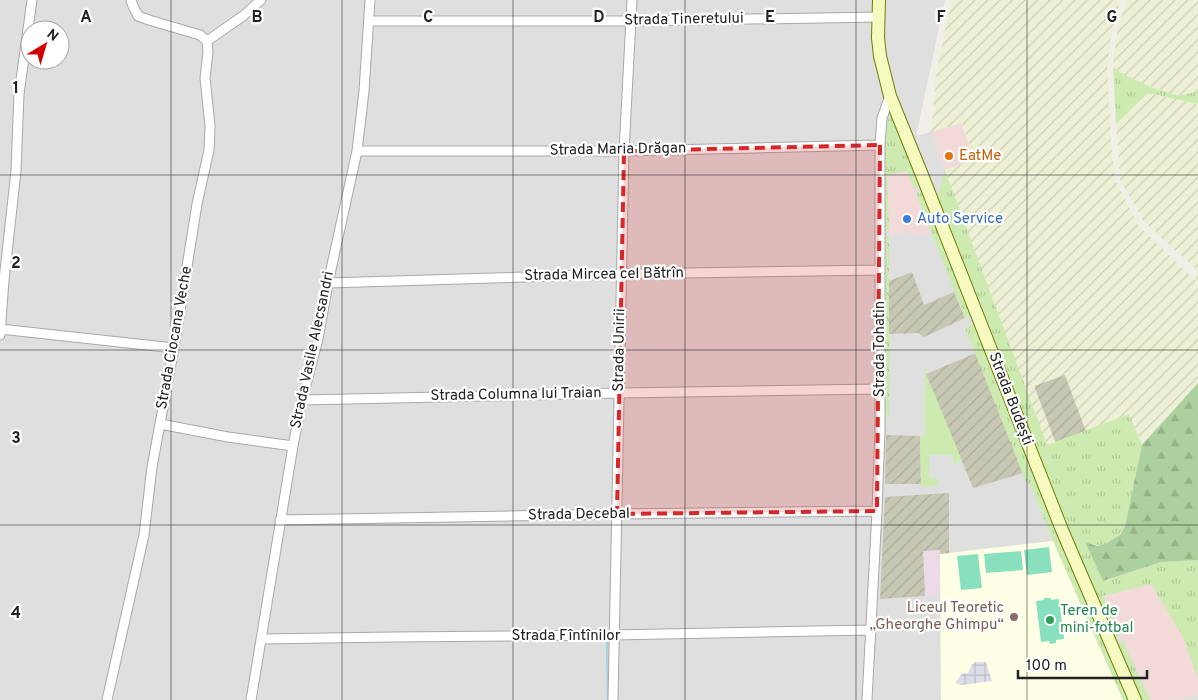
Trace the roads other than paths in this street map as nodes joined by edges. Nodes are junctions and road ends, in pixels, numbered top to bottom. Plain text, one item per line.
1 (32, 0) edge
2 (131, 0) edge
3 (261, 0) edge
4 (370, 0) edge
5 (632, 0) edge
6 (879, 0) edge
7 (879, 17) junction
8 (369, 21) junction
9 (632, 21) junction
10 (207, 41) junction
11 (890, 96) junction
12 (880, 145) junction
13 (356, 151) junction
14 (624, 151) junction
15 (880, 270) junction
16 (622, 274) junction
17 (328, 283) junction
18 (0, 329) edge
19 (0, 336) edge
20 (174, 348) junction
21 (880, 389) junction
22 (620, 392) junction
23 (302, 400) junction
24 (160, 424) junction
25 (292, 446) junction
26 (877, 511) junction
27 (617, 514) junction
28 (280, 520) junction
29 (870, 630) junction
30 (613, 636) junction
31 (262, 639) junction
32 (107, 700) edge
33 (251, 700) edge
34 (613, 700) edge
35 (867, 700) edge
36 (1135, 700) edge

1 - 18 street
2 - 10 street
3 - 10 street
4 - 8 street, Strada Vasile Alecsandri
5 - 9 street, Strada Unirii
6 - 7 street
7 - 9 street, Strada Tineretului
7 - 11 street
8 - 9 street, Strada Tineretului
8 - 13 street, Strada Vasile Alecsandri
9 - 14 street, Strada Unirii
10 - 20 street, Strada Ciocana Veche
11 - 12 street, Strada Tohatin
11 - 36 street, Strada Budești
12 - 14 street, Strada Maria Drăgan
12 - 15 street, Strada Tohatin
13 - 14 street, Strada Maria Drăgan
13 - 17 street, Strada Vasile Alecsandri
14 - 16 street, Strada Unirii
15 - 16 street, Strada Mircea cel Bătrîn
15 - 21 street, Strada Tohatin
16 - 17 street, Strada Mircea cel Bătrîn
16 - 22 street, Strada Unirii
17 - 23 street, Strada Vasile Alecsandri
18 - 19 street
18 - 20 street
20 - 24 street, Strada Ciocana Veche
21 - 22 street, Strada Columna lui Traian
21 - 26 street, Strada Tohatin
22 - 23 street, Strada Columna lui Traian
22 - 27 street, Strada Unirii
23 - 25 street, Strada Vasile Alecsandri
24 - 25 street
24 - 32 street, Strada Ciocana Veche
25 - 28 street, Strada Vasile Alecsandri
26 - 27 street, Strada Decebal
26 - 29 street, Strada Tohatin
27 - 28 street, Strada Decebal
27 - 30 street, Strada Unirii
28 - 31 street, Strada Vasile Alecsandri
29 - 30 street, Strada Fîntînilor
29 - 35 street, Strada Tohatin
30 - 31 street, Strada Fîntînilor
30 - 34 street, Strada Unirii
31 - 33 street, Strada Vasile Alecsandri

